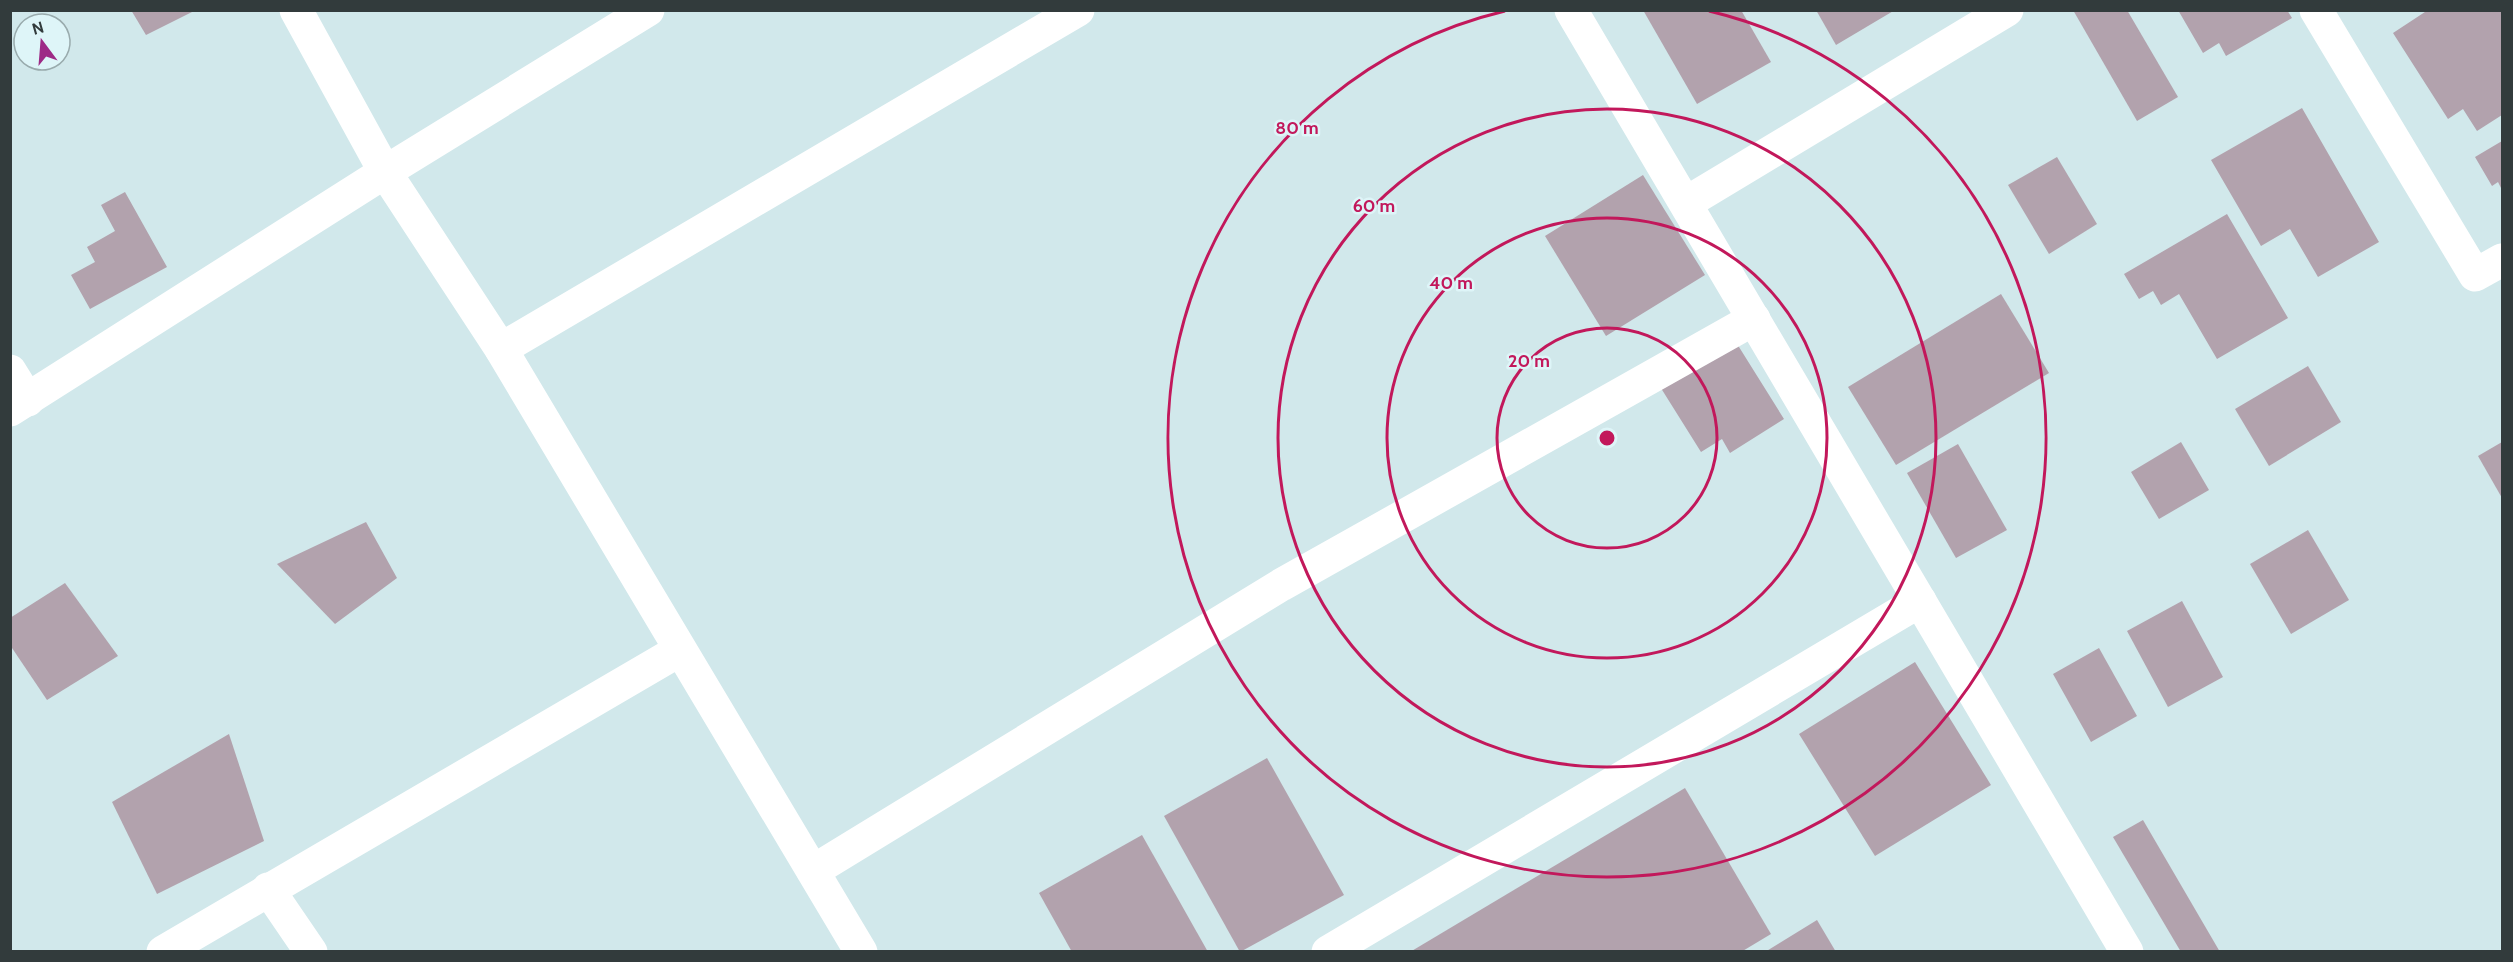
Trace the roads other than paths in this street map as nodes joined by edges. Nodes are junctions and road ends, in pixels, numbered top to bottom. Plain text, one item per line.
1 (296, 10) edge
2 (648, 10) edge
3 (1078, 10) edge
4 (1570, 10) edge
5 (2007, 10) edge
6 (2316, 10) edge
7 (385, 172) junction
8 (1686, 203) junction
9 (2502, 260) edge
10 (1754, 319) junction
11 (501, 349) junction
12 (10, 371) edge
13 (19, 405) edge
14 (1920, 601) junction
15 (680, 650) junction
16 (813, 871) junction
17 (268, 890) junction
18 (163, 951) edge
19 (311, 951) edge
20 (861, 951) edge
21 (1328, 951) edge
22 (2127, 951) edge

1 - 7 street
2 - 7 street
3 - 11 street
4 - 8 street
5 - 8 street
6 - 9 street
7 - 11 street
7 - 13 street
8 - 10 street
10 - 14 street
10 - 16 street
11 - 15 street
12 - 13 street
14 - 21 street
14 - 22 street
15 - 16 street
15 - 17 street
16 - 20 street
17 - 18 street
17 - 19 street

